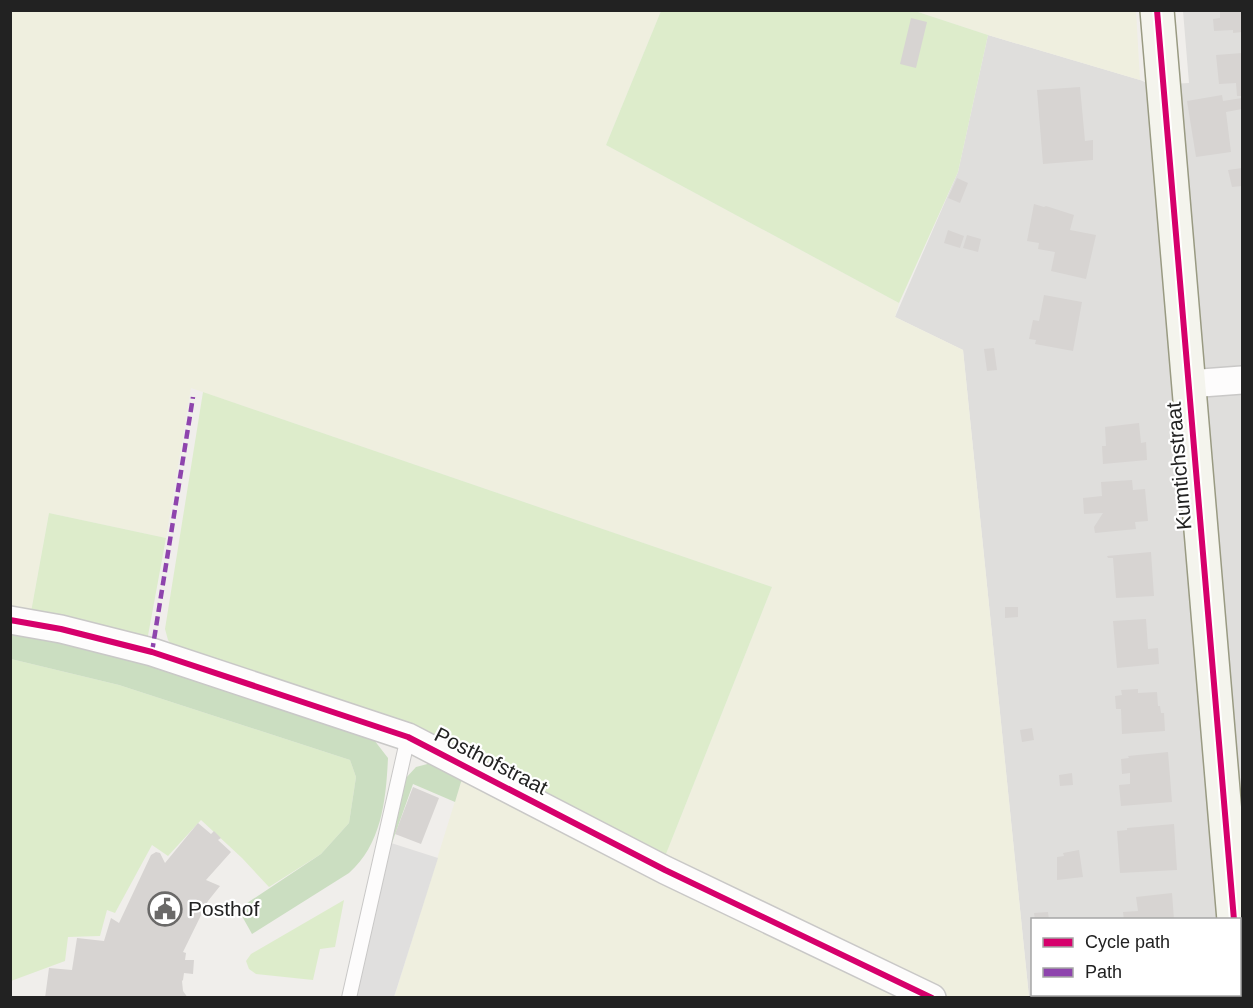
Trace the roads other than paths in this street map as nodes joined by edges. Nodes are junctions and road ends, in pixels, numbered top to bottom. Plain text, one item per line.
1 (1157, 10) edge
2 (1242, 380) edge
3 (1188, 384) junction
4 (10, 620) edge
5 (408, 737) junction
6 (1234, 918) edge
7 (349, 998) edge
8 (932, 998) edge

1 - 3 street, Kumtichstraat
2 - 3 street
3 - 6 street, Kumtichstraat
4 - 5 street, Posthofstraat
5 - 7 lane
5 - 8 street, Posthofstraat

